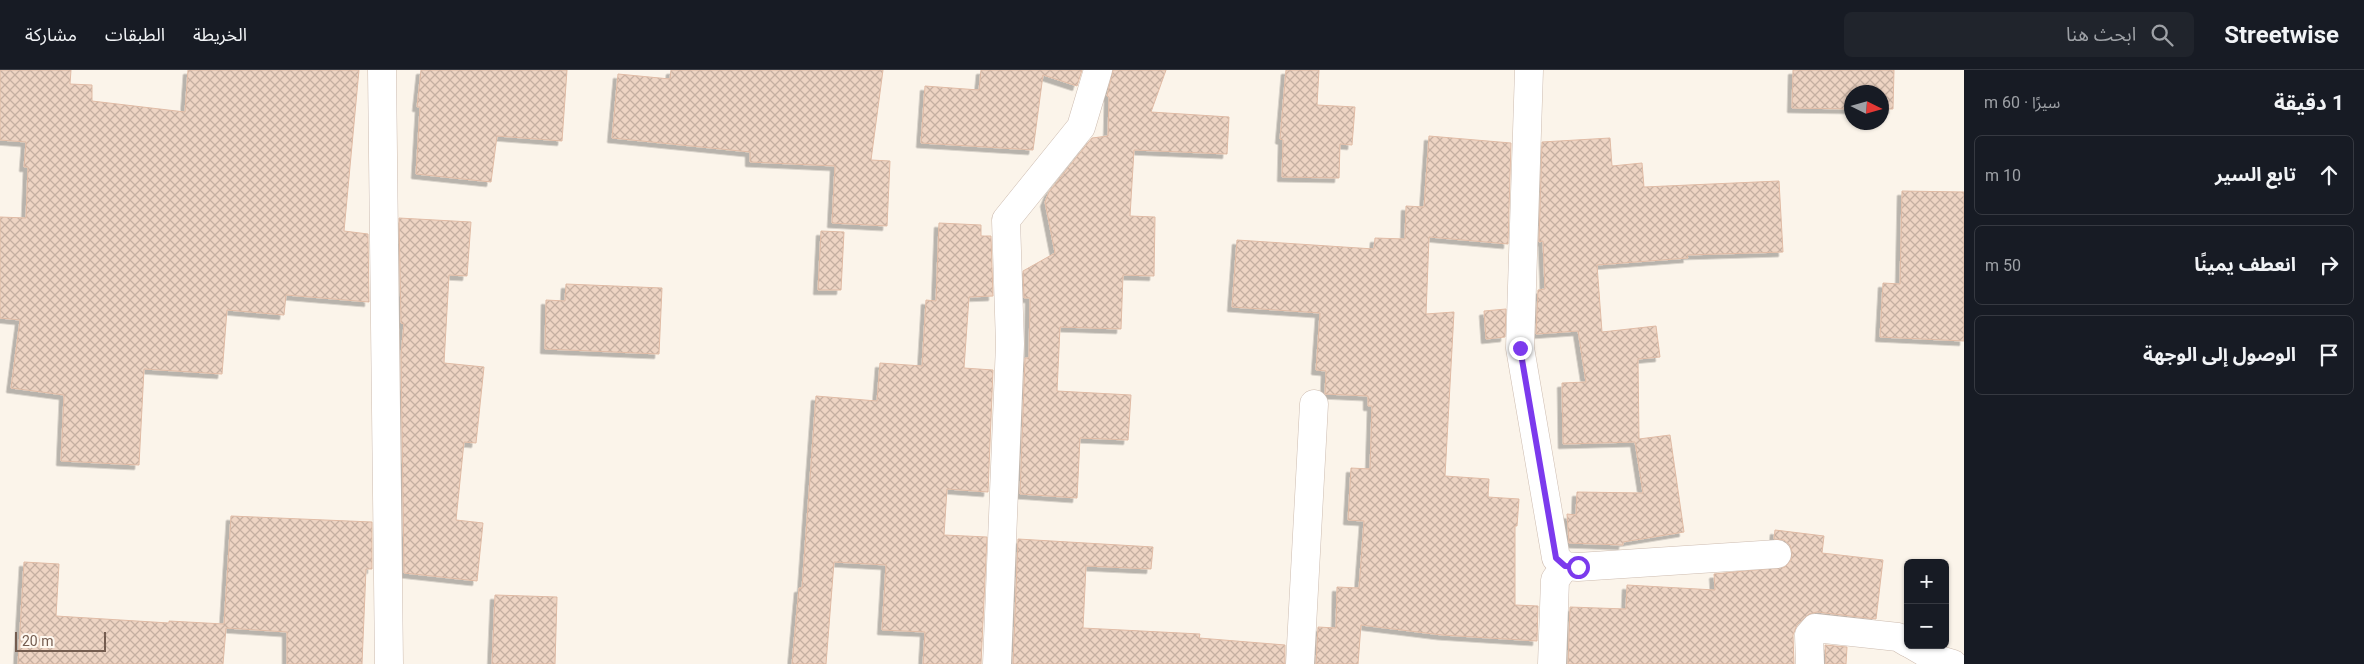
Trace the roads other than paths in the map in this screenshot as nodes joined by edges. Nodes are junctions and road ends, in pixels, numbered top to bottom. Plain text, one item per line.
1 (382, 70) edge
2 (1098, 70) edge
3 (1529, 70) edge
4 (1314, 404) dead end
5 (1777, 554) dead end
6 (1565, 566) junction
7 (1904, 641) edge
8 (1919, 649) edge
9 (390, 664) edge
10 (996, 664) edge
11 (1300, 664) edge
12 (1552, 664) edge
13 (1810, 664) edge
14 (1953, 664) edge

1 - 9 street
2 - 10 street
3 - 6 street
4 - 11 street
5 - 6 street
6 - 12 street
7 - 13 street
8 - 14 street

